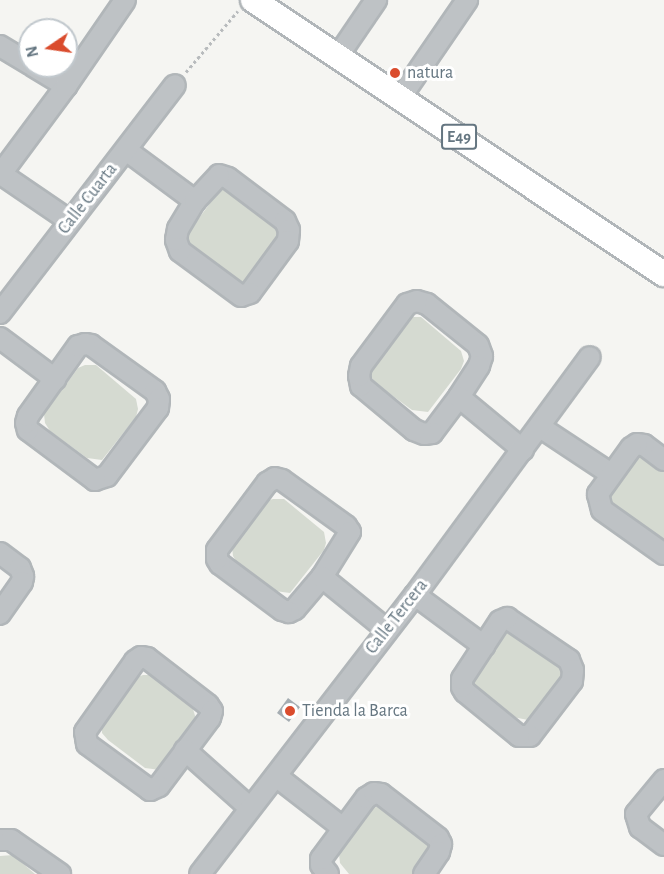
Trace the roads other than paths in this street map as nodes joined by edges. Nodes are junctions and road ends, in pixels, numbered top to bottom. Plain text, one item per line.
1 (125, 0) edge
2 (376, 0) edge
3 (467, 0) edge
4 (247, 5) edge
5 (0, 46) edge
6 (338, 56) junction
7 (18, 57) edge
8 (53, 78) edge
9 (176, 85) road end
10 (66, 86) junction
11 (400, 98) junction
12 (126, 150) junction
13 (1, 175) edge
14 (195, 201) junction
15 (70, 221) junction
16 (664, 274) edge
17 (0, 313) edge
18 (0, 338) edge
19 (590, 357) dead end
20 (55, 379) junction
21 (459, 397) junction
22 (540, 427) junction
23 (523, 450) junction
24 (664, 460) edge
25 (611, 474) junction
26 (0, 553) edge
27 (664, 554) edge
28 (322, 577) junction
29 (415, 595) junction
30 (0, 614) edge
31 (386, 629) junction
32 (484, 646) junction
33 (185, 750) junction
34 (276, 776) junction
35 (664, 780) edge
36 (249, 807) junction
37 (343, 828) junction
38 (0, 840) edge
39 (664, 845) edge
40 (60, 874) edge
41 (200, 874) edge
42 (328, 874) edge
43 (424, 874) edge

1 - 10 street
2 - 6 street
3 - 11 street
4 - 6 main road, E49
5 - 7 street
6 - 11 main road, E49
8 - 10 street
9 - 12 street, Calle Cuarta
10 - 13 street
11 - 16 main road, E49
12 - 14 street
12 - 15 street, Calle Cuarta
13 - 15 street
14 - 14 street
15 - 17 street, Calle Cuarta
18 - 20 street
19 - 22 street, Calle Tercera
20 - 20 street
21 - 21 street
21 - 23 street
22 - 23 street, Calle Tercera
22 - 25 street
23 - 29 street, Calle Tercera
24 - 25 street
25 - 27 street
26 - 30 street
28 - 28 street
28 - 31 street
29 - 31 street, Calle Tercera
29 - 32 street
31 - 34 street, Calle Tercera
32 - 32 street
33 - 33 street
33 - 36 street
34 - 36 street, Calle Tercera
34 - 37 street
35 - 39 street
36 - 41 street, Calle Tercera
37 - 42 street
37 - 43 street
38 - 40 street

